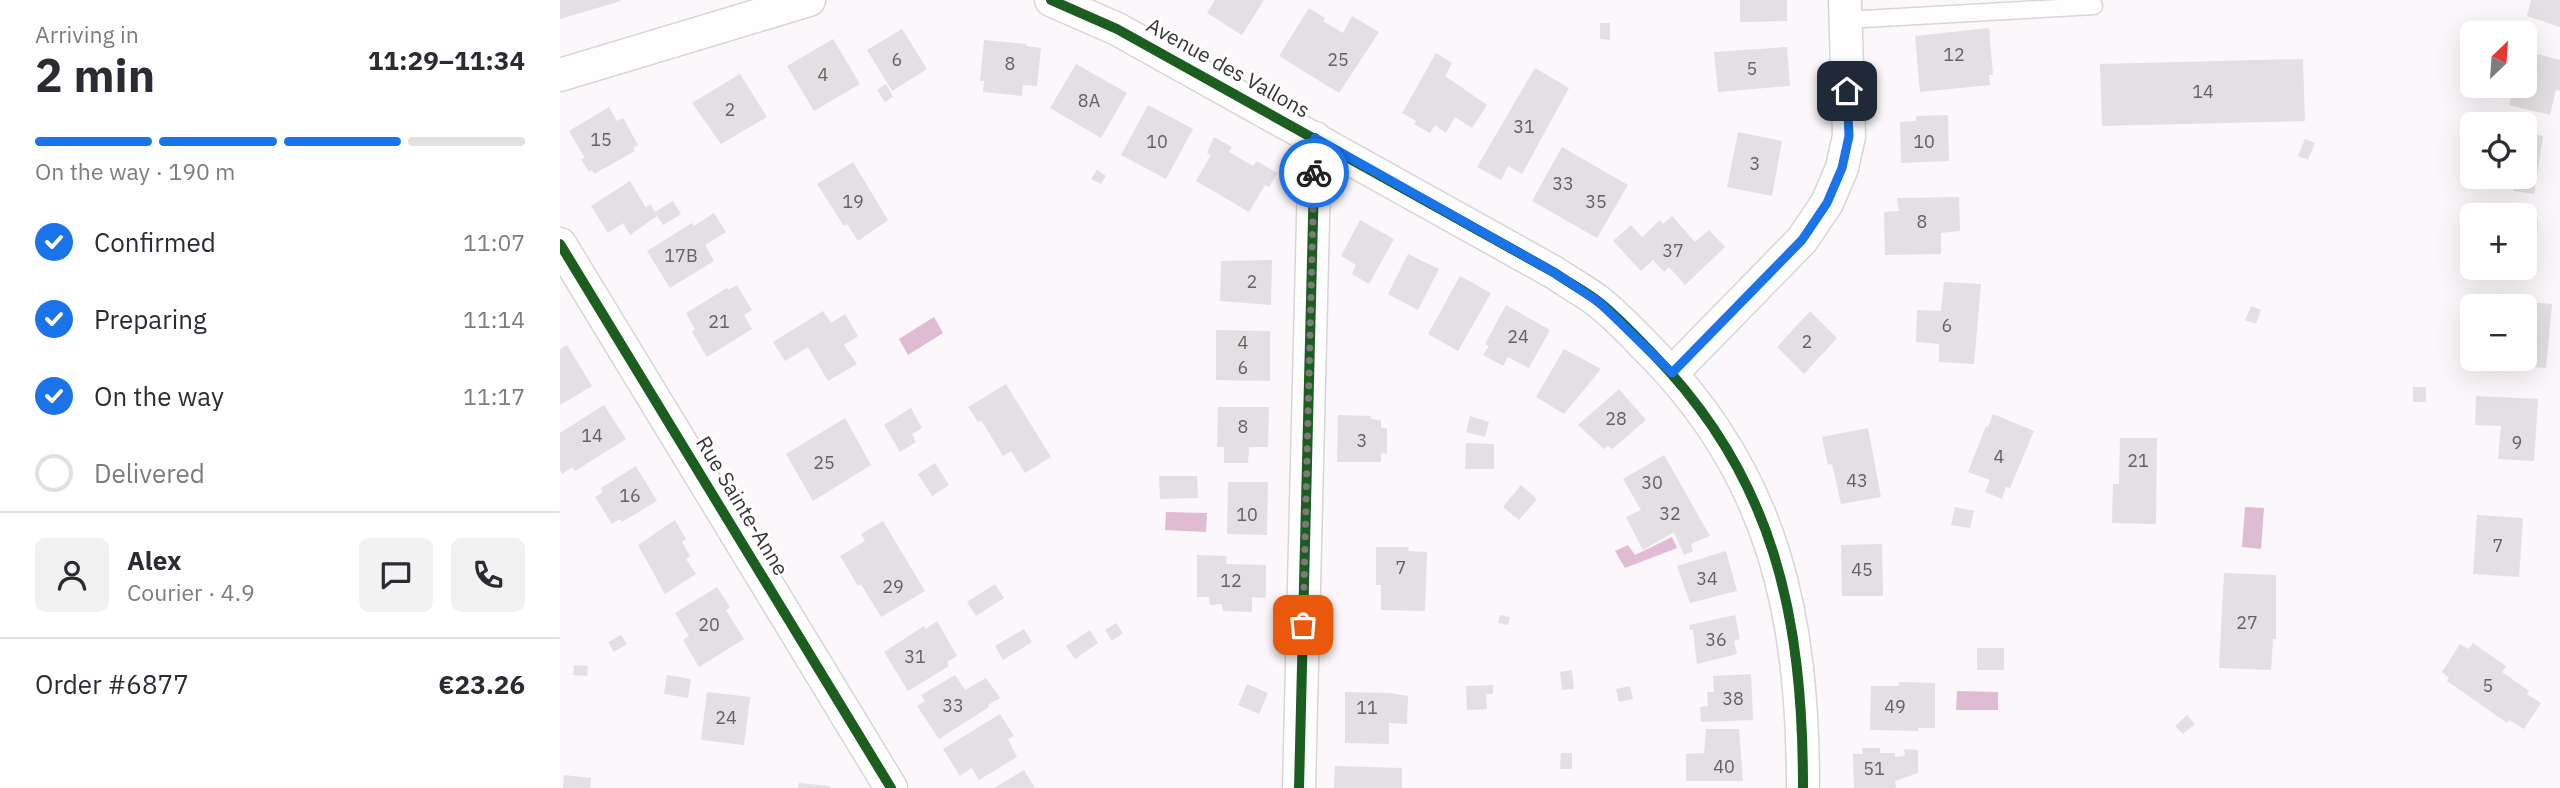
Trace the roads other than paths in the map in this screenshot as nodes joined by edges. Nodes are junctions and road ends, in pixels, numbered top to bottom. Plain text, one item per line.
1 (808, 0) edge
2 (1051, 0) edge
3 (2094, 6) dead end
4 (1845, 10) edge
5 (560, 75) edge
6 (1315, 138) junction
7 (560, 244) edge
8 (1672, 373) junction
9 (891, 788) edge
10 (1299, 788) edge
11 (1803, 788) edge

1 - 5 street
2 - 6 street, Avenue des Vallons
3 - 4 lane
4 - 8 street
6 - 8 street, Avenue des Vallons
6 - 10 street
7 - 9 street, Rue Sainte-Anne
8 - 11 street, Avenue des Vallons

